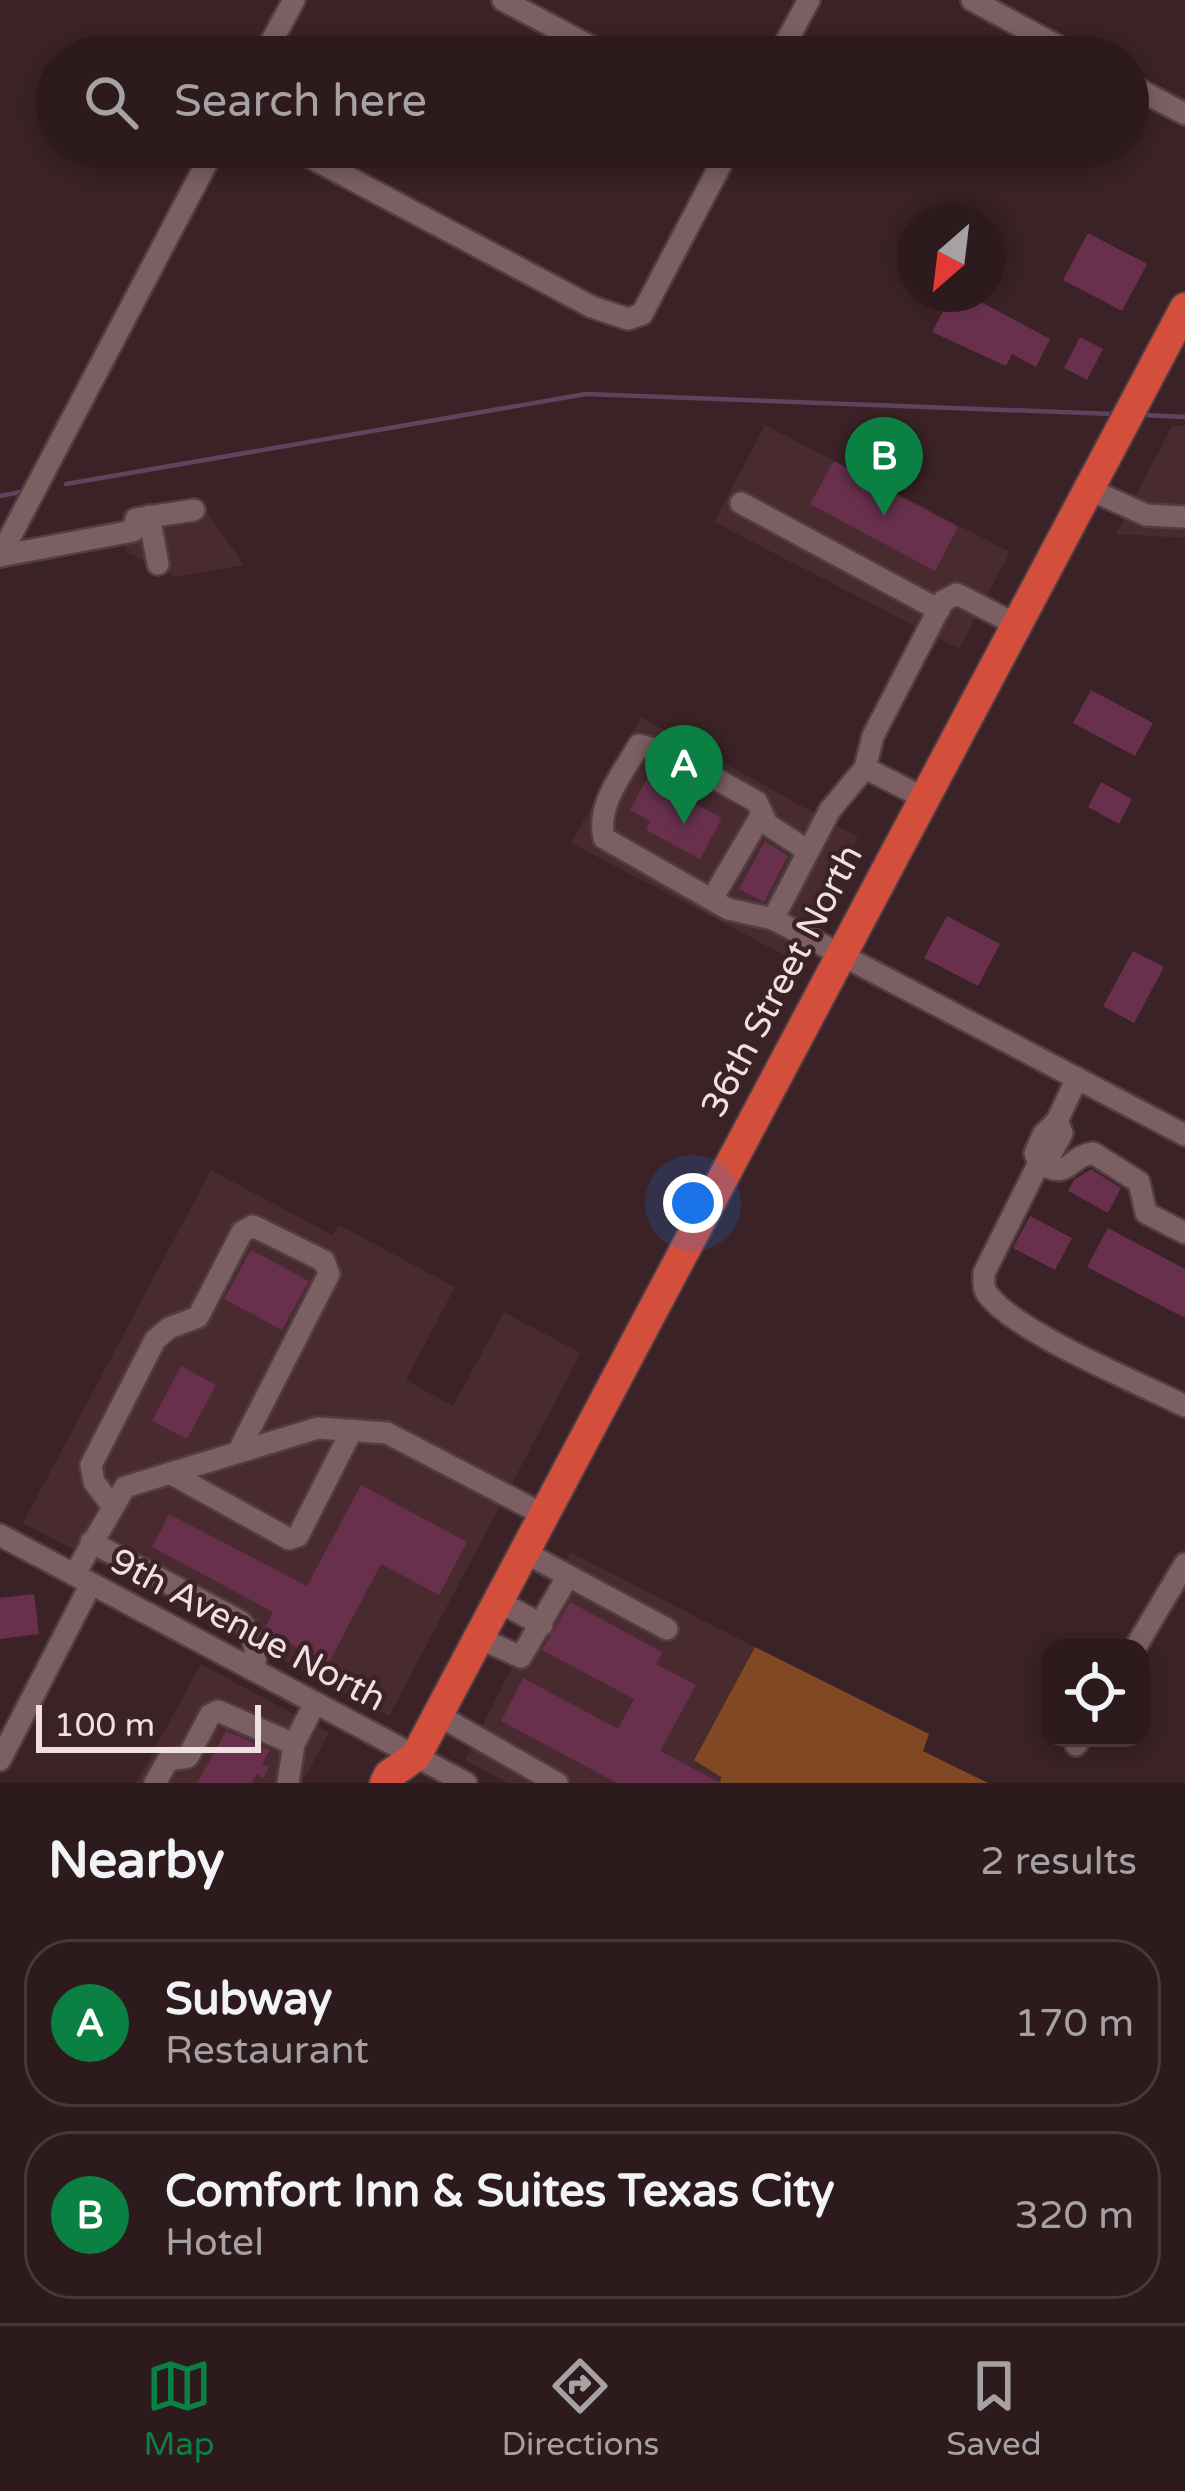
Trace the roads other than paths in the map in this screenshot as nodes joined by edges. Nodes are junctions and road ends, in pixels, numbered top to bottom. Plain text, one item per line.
1 (294, 0) edge
2 (503, 0) edge
3 (808, 0) edge
4 (972, 0) edge
5 (274, 36) edge
6 (571, 36) edge
7 (789, 36) edge
8 (1039, 36) edge
9 (1149, 95) edge
10 (1185, 114) edge
11 (204, 168) edge
12 (331, 168) edge
13 (719, 168) edge
14 (1185, 308) edge
15 (1088, 489) junction
16 (741, 503) dead end
17 (194, 510) dead end
18 (149, 516) junction
19 (1185, 517) edge
20 (0, 556) edge
21 (158, 565) dead end
22 (939, 610) junction
23 (1016, 625) junction
24 (865, 768) junction
25 (924, 798) junction
26 (762, 814) junction
27 (808, 850) junction
28 (712, 899) junction
29 (772, 919) junction
30 (840, 955) junction
31 (1077, 1078) junction
32 (1185, 1135) edge
33 (1039, 1163) junction
34 (1185, 1233) edge
35 (1185, 1406) edge
36 (352, 1430) junction
37 (238, 1452) junction
38 (170, 1473) junction
39 (112, 1506) junction
40 (544, 1515) junction
41 (0, 1535) edge
42 (91, 1542) junction
43 (524, 1552) junction
44 (1185, 1564) edge
45 (568, 1576) junction
46 (82, 1580) junction
47 (498, 1601) junction
48 (542, 1625) junction
49 (667, 1629) dead end
50 (479, 1638) junction
51 (1141, 1639) edge
52 (254, 1670) junction
53 (315, 1702) junction
54 (438, 1715) junction
55 (294, 1744) junction
56 (0, 1760) edge
57 (416, 1769) edge
58 (155, 1783) edge
59 (288, 1783) edge
60 (385, 1783) edge
61 (466, 1783) edge
62 (557, 1783) edge

1 - 5 street
2 - 6 street
3 - 7 street
4 - 8 street
9 - 10 street
11 - 20 street
12 - 13 street
14 - 15 highway, 36th Street North
15 - 19 street
15 - 23 highway, 36th Street North
16 - 22 street
17 - 18 street
18 - 20 street
18 - 21 street
22 - 23 street
22 - 24 street
23 - 25 highway, 36th Street North
24 - 25 street
24 - 27 street
25 - 30 highway, 36th Street North
26 - 27 street
26 - 28 street
26 - 28 street
27 - 29 street
28 - 29 street
29 - 30 street
30 - 31 street
30 - 40 highway, 36th Street North
31 - 32 street
31 - 33 street
33 - 34 street
33 - 35 street
36 - 37 street
36 - 38 street
36 - 40 street
37 - 38 street
37 - 39 street
38 - 39 street
39 - 42 street
40 - 43 highway, 36th Street North
41 - 46 street, 9th Avenue North
42 - 46 street
42 - 52 street
43 - 45 street
43 - 47 highway, 36th Street North
44 - 51 street
45 - 48 street
45 - 49 street
46 - 52 street, 9th Avenue North
46 - 56 street
47 - 48 street
47 - 50 highway, 36th Street North
48 - 50 street
50 - 54 highway, 36th Street North
52 - 53 street, 9th Avenue North
53 - 55 street
53 - 57 street, 9th Avenue North
54 - 57 highway, 36th Street North
54 - 62 street
55 - 58 street
55 - 59 street
57 - 60 highway
57 - 61 street, 9th Avenue North

